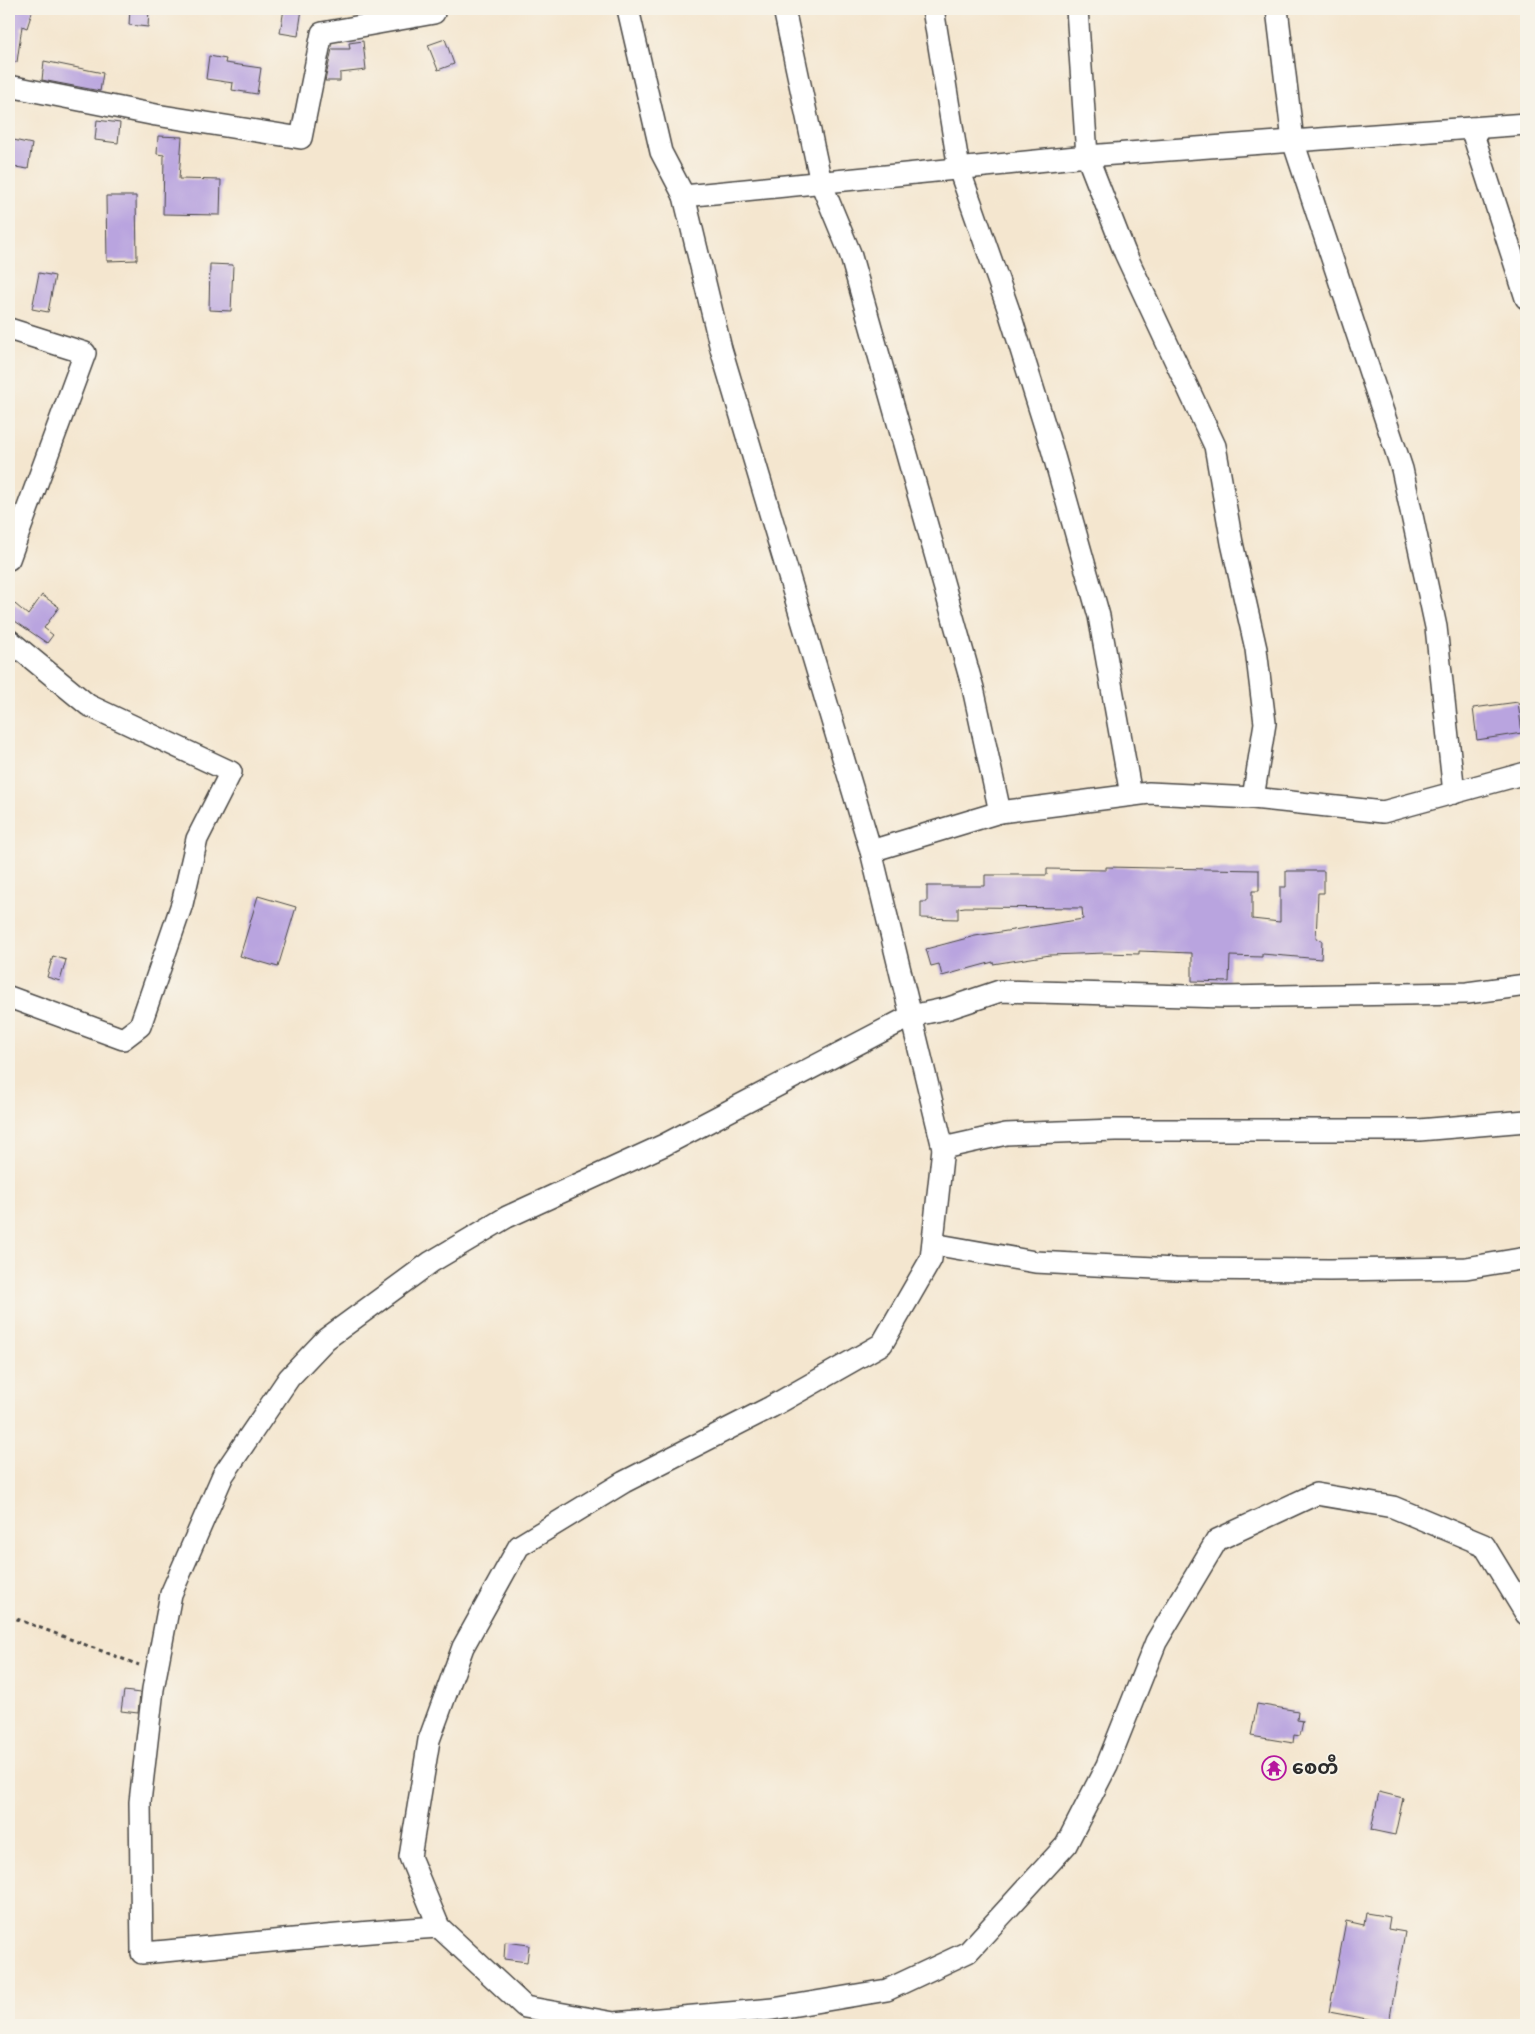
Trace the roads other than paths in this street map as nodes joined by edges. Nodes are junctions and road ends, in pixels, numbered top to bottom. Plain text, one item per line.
1 (434, 9) edge
2 (628, 9) edge
3 (784, 9) edge
4 (933, 9) edge
5 (1077, 9) edge
6 (1276, 9) edge
7 (9, 86) edge
8 (1526, 124) edge
9 (1471, 128) junction
10 (1293, 141) junction
11 (1087, 156) junction
12 (959, 169) junction
13 (821, 183) junction
14 (684, 196) junction
15 (1526, 298) edge
16 (9, 329) edge
17 (9, 559) edge
18 (9, 640) edge
19 (1526, 773) edge
20 (1454, 794) junction
21 (1131, 795) junction
22 (1253, 798) junction
23 (1000, 812) junction
24 (871, 851) junction
25 (1526, 985) edge
26 (9, 997) edge
27 (911, 1016) junction
28 (1526, 1121) edge
29 (942, 1148) junction
30 (933, 1244) junction
31 (1526, 1258) edge
32 (1526, 1614) edge
33 (439, 1927) junction

1 - 7 street
2 - 14 street
3 - 13 street
4 - 12 street
5 - 11 street
6 - 10 street
8 - 9 street
9 - 10 street
9 - 15 street
10 - 11 street
10 - 20 street
11 - 12 street
11 - 22 street
12 - 13 street
12 - 21 street
13 - 14 street
13 - 23 street
14 - 24 street
16 - 17 street
18 - 26 street
19 - 20 street
20 - 22 street
21 - 22 street
21 - 23 street
23 - 24 street
24 - 27 street
25 - 27 street
27 - 29 street
27 - 33 street
28 - 29 street
29 - 30 street
30 - 31 street
30 - 33 street
32 - 33 street

